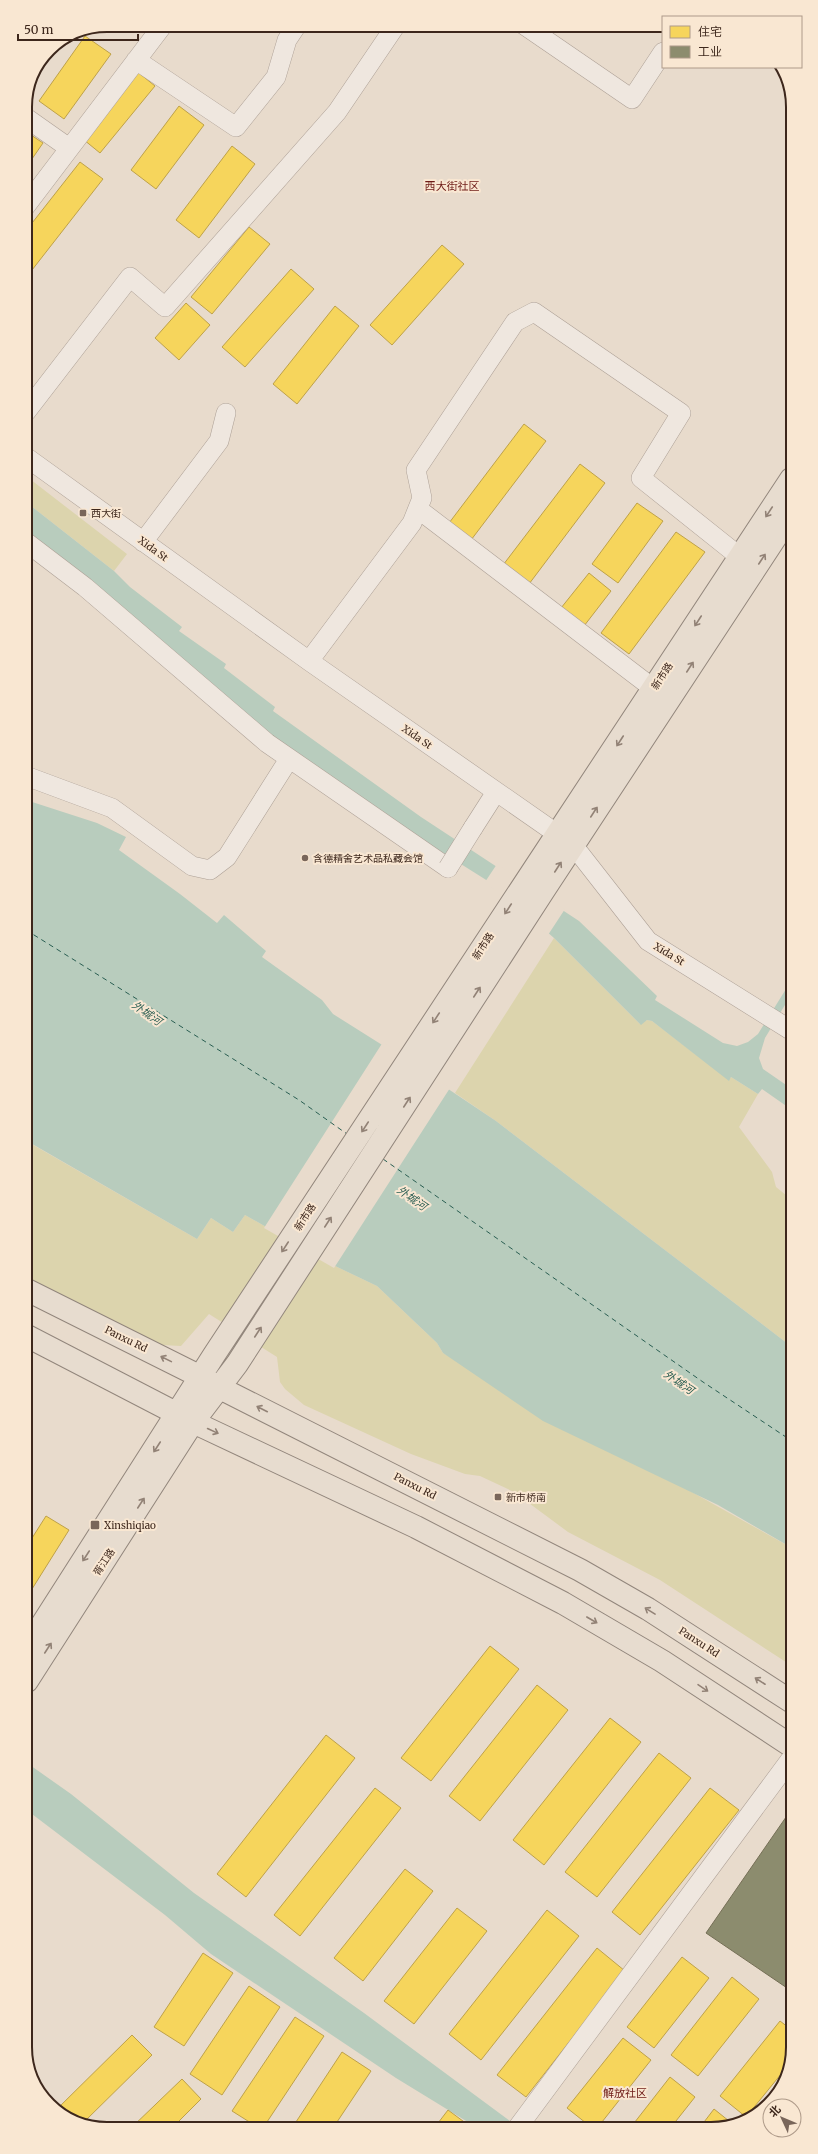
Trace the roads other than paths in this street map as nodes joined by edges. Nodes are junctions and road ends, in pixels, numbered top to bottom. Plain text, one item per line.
1 (157, 32) edge
2 (292, 32) edge
3 (391, 32) edge
4 (534, 32) edge
5 (662, 54) edge
6 (136, 60) junction
7 (32, 122) edge
8 (69, 148) junction
9 (32, 198) edge
10 (32, 404) edge
11 (226, 413) dead end
12 (32, 461) edge
13 (786, 488) edge
14 (418, 509) junction
15 (786, 521) edge
16 (143, 542) junction
17 (32, 547) edge
18 (740, 557) junction
19 (309, 661) junction
20 (654, 689) junction
21 (289, 759) junction
22 (32, 778) edge
23 (496, 792) junction
24 (565, 840) junction
25 (536, 883) junction
26 (784, 1026) edge
27 (32, 1293) edge
28 (32, 1303) edge
29 (32, 1328) edge
30 (32, 1339) edge
31 (128, 1352) dead end
32 (116, 1371) dead end
33 (210, 1382) junction
34 (186, 1418) junction
35 (275, 1427) dead end
36 (261, 1444) dead end
37 (580, 1570) junction
38 (563, 1603) junction
39 (32, 1641) edge
40 (32, 1673) edge
41 (786, 1698) edge
42 (786, 1742) edge
43 (786, 1765) edge
44 (522, 2122) edge

1 - 6 street
2 - 6 street
3 - 10 street
4 - 5 street
6 - 8 street
7 - 8 street
8 - 9 street
11 - 16 street
12 - 16 street, Xida St
13 -> 18 main road, 新市路
14 - 18 street
14 - 19 street
14 - 20 street
24 -> 15 main road, 新市路
16 - 19 street, Xida St
17 - 21 street
18 -> 20 main road, 新市路
19 - 23 street, Xida St
20 -> 24 main road, 新市路
21 - 22 street
21 - 23 street, bridge
23 - 24 street, Xida St
24 - 25 main road, 新市路
24 - 26 street, Xida St
25 -> 33 main road, 新市路
33 -> 25 main road, 新市路
33 -> 27 main road, Panxu Rd
28 - 31 main road
29 - 32 main road
30 - 34 main road
33 - 34 main road, 新市路
37 -> 33 main road, Panxu Rd
34 -> 38 main road
34 -> 39 main road, 胥江路
40 -> 34 main road, 胥江路
35 - 37 main road
36 - 38 main road
41 -> 37 main road, Panxu Rd
38 -> 42 main road
43 - 44 street

